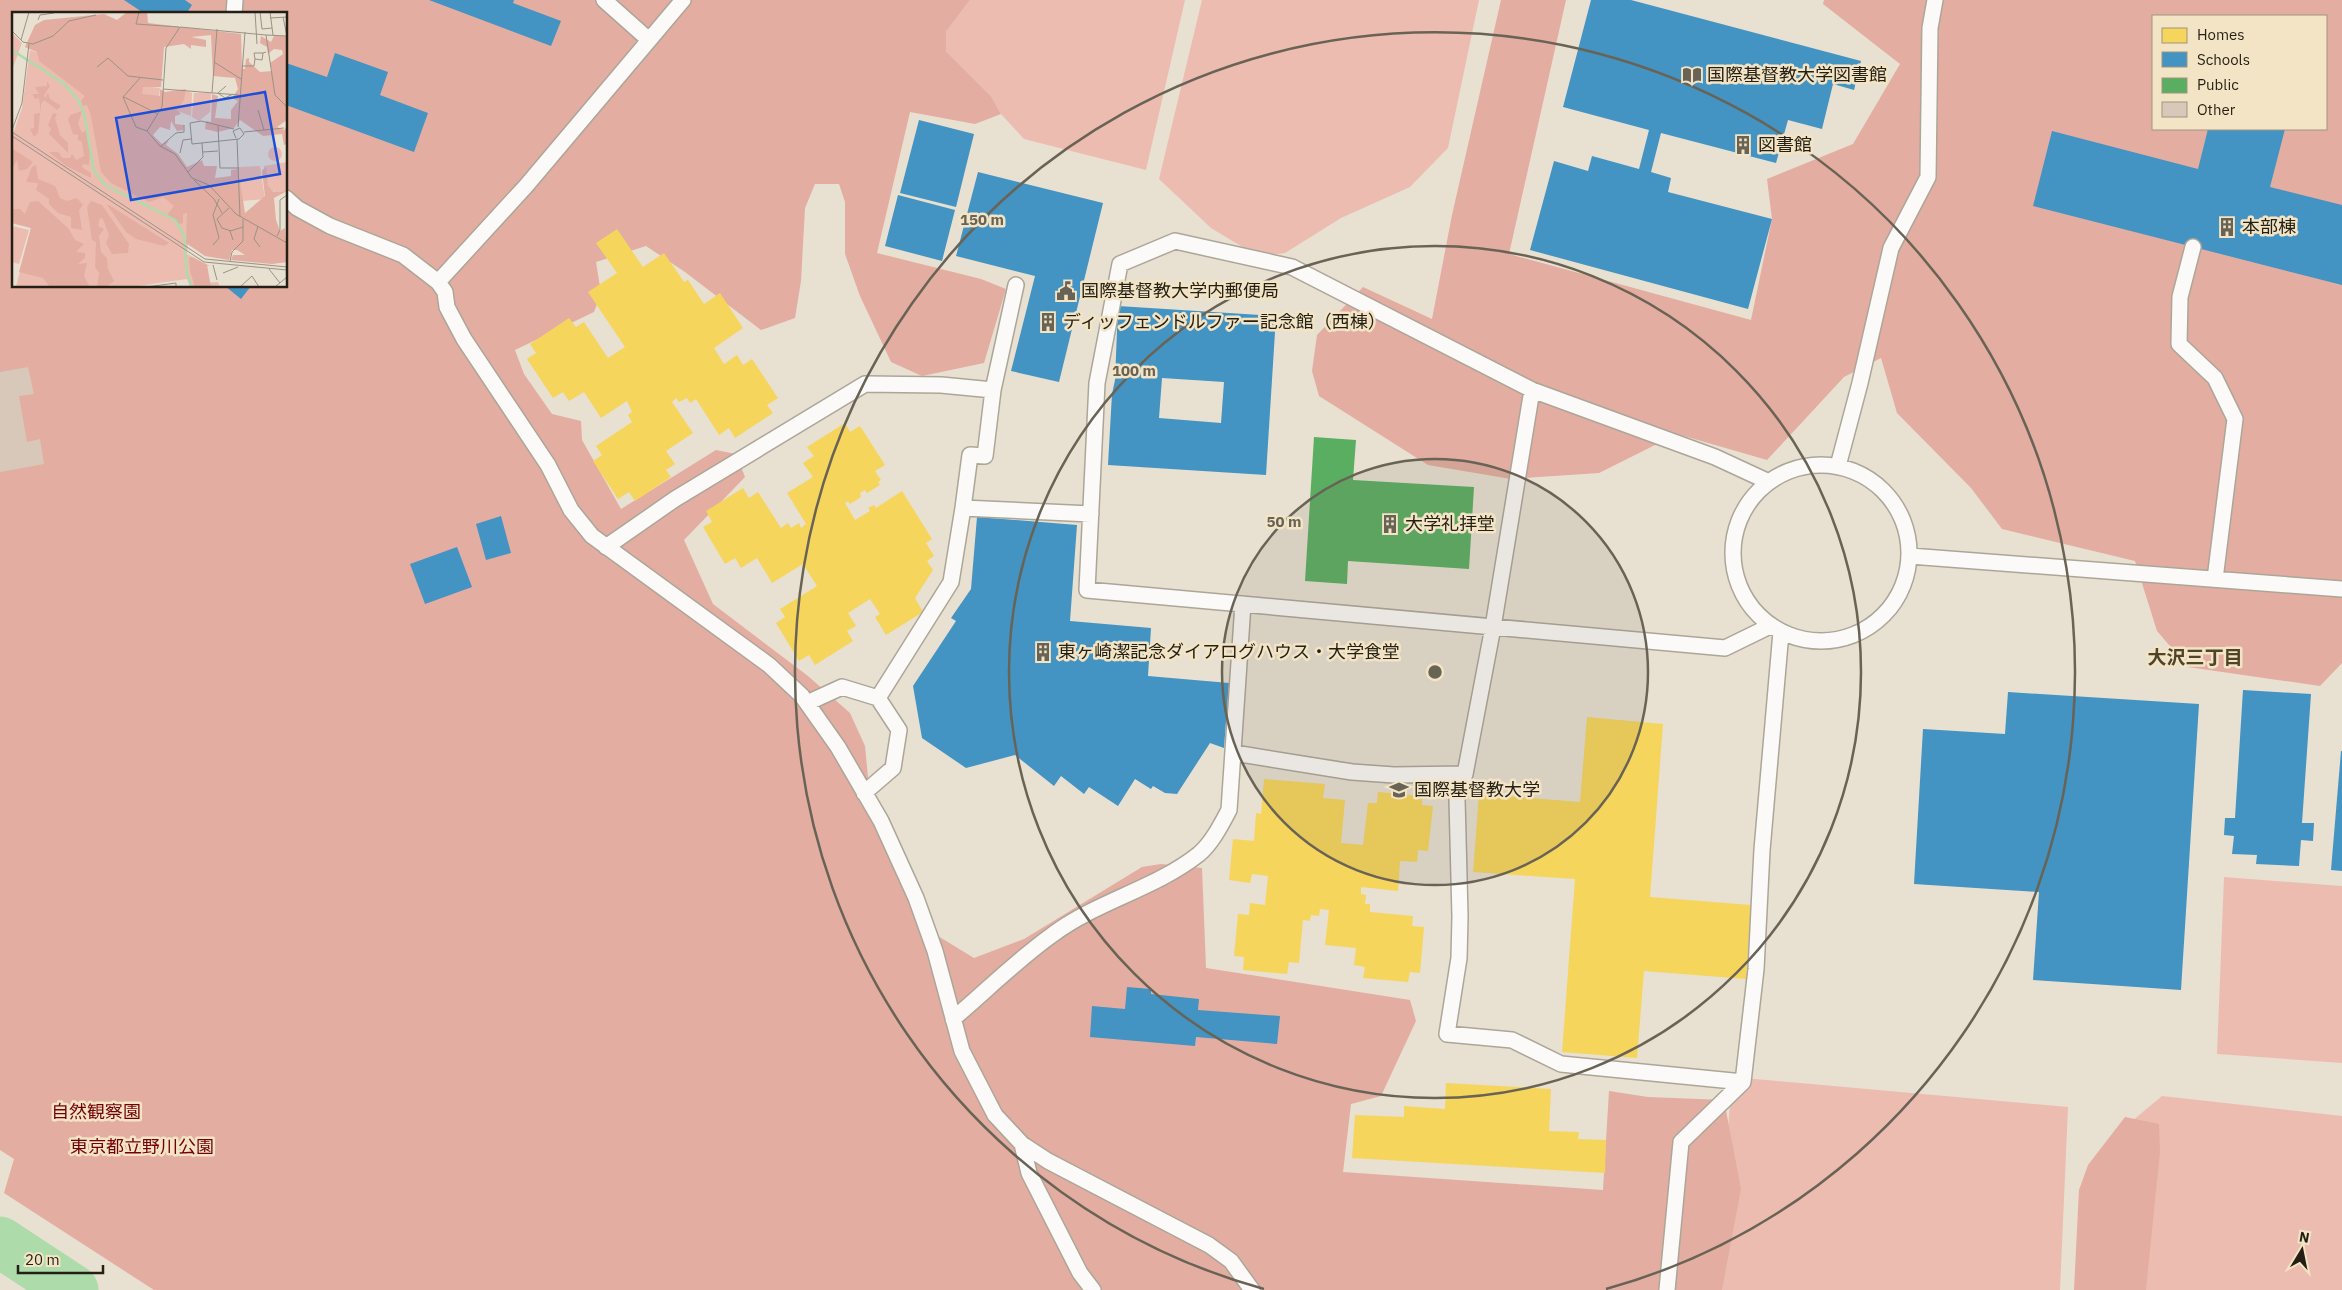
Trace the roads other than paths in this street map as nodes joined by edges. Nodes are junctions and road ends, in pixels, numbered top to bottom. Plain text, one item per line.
1 (604, 0) edge
2 (683, 0) edge
3 (1936, 0) edge
4 (650, 40) junction
5 (288, 200) edge
6 (2193, 247) dead end
7 (438, 282) junction
8 (1016, 285) dead end
9 (993, 390) junction
10 (1532, 390) junction
11 (1838, 466) junction
12 (1769, 482) junction
13 (962, 508) junction
14 (1091, 514) junction
15 (606, 547) junction
16 (1910, 556) junction
17 (2215, 579) junction
18 (2342, 589) edge
19 (1243, 604) junction
20 (1493, 627) junction
21 (1775, 629) junction
22 (878, 698) junction
23 (807, 703) junction
24 (1234, 753) junction
25 (1465, 774) junction
26 (864, 792) junction
27 (953, 1019) junction
28 (1743, 1082) junction
29 (1022, 1144) junction
30 (1093, 1290) edge
31 (1252, 1290) edge
32 (1667, 1290) edge

1 - 4 lane
2 - 4 lane
3 - 11 lane
4 - 7 lane
5 - 7 lane
6 - 17 lane
7 - 15 lane
8 - 9 lane
9 - 13 lane
9 - 15 lane
10 - 12 lane
10 - 14 lane
10 - 20 lane
11 - 12 lane
11 - 16 lane
12 - 21 lane
13 - 14 lane
13 - 22 lane
14 - 19 lane
15 - 23 lane
16 - 17 lane
16 - 21 lane
17 - 18 lane
19 - 20 lane
19 - 24 lane
20 - 21 lane
20 - 25 lane
21 - 28 lane
22 - 23 lane
22 - 26 lane
23 - 26 lane
24 - 25 lane
24 - 27 lane
25 - 28 lane
26 - 27 lane
27 - 29 lane
28 - 32 lane
29 - 30 lane
29 - 31 lane

